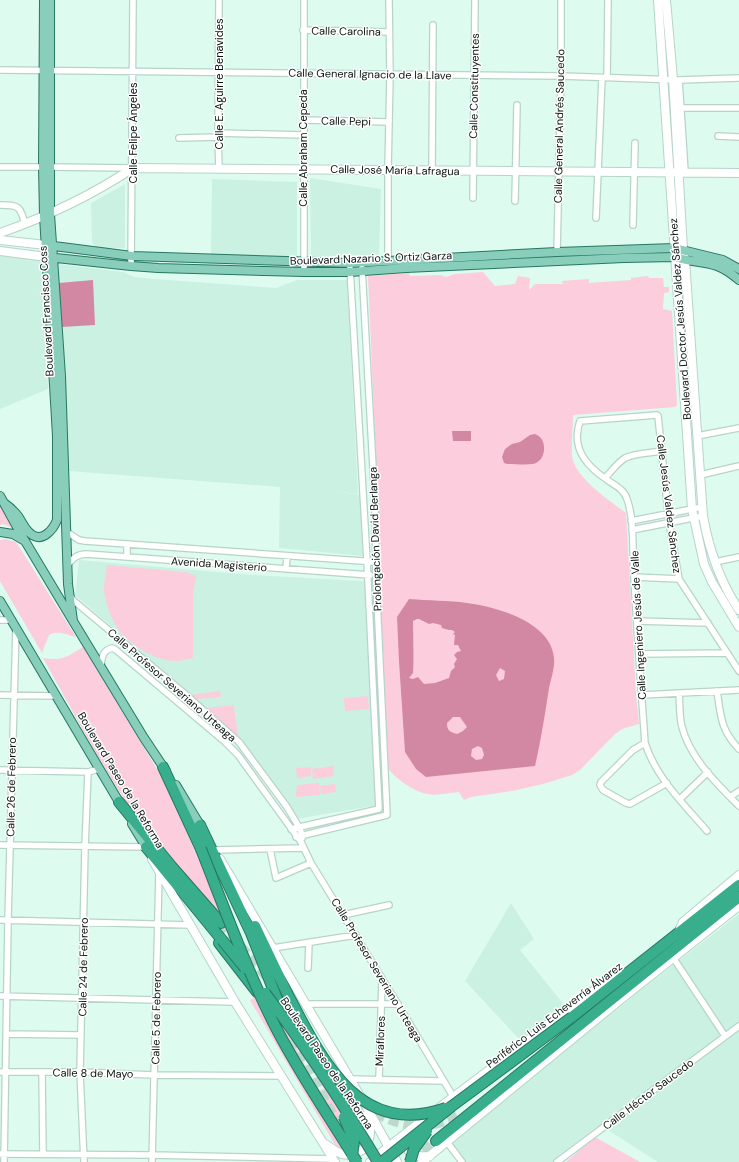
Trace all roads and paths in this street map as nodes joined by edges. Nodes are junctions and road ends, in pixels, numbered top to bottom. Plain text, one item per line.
1 (44, 0) edge
2 (50, 0) edge
3 (133, 0) edge
4 (219, 0) edge
5 (304, 0) edge
6 (389, 0) edge
7 (475, 0) edge
8 (561, 0) edge
9 (608, 0) edge
10 (658, 0) edge
11 (666, 0) edge
12 (433, 25) dead end
13 (304, 30) junction
14 (389, 32) junction
15 (0, 70) edge
16 (47, 71) junction
17 (133, 72) junction
18 (219, 72) junction
19 (303, 73) junction
20 (390, 75) junction
21 (433, 76) junction
22 (475, 76) junction
23 (561, 76) junction
24 (604, 78) junction
25 (739, 78) edge
26 (664, 79) junction
27 (676, 80) junction
28 (517, 105) dead end
29 (680, 108) junction
30 (739, 108) edge
31 (304, 120) junction
32 (389, 122) junction
33 (218, 135) junction
34 (304, 135) junction
35 (718, 136) dead end
36 (739, 136) edge
37 (179, 138) dead end
38 (635, 143) dead end
39 (0, 167) edge
40 (47, 167) junction
41 (133, 168) junction
42 (219, 169) junction
43 (303, 169) junction
44 (388, 170) junction
45 (432, 171) junction
46 (473, 172) junction
47 (516, 172) junction
48 (558, 172) junction
49 (597, 172) junction
50 (634, 172) junction
51 (678, 172) junction
52 (739, 173) edge
53 (473, 198) dead end
54 (515, 201) dead end
55 (0, 205) edge
56 (47, 215) junction
57 (596, 218) dead end
58 (25, 224) junction
59 (633, 225) dead end
60 (0, 233) edge
61 (0, 240) edge
62 (50, 245) junction
63 (679, 248) junction
64 (0, 251) edge
65 (556, 252) junction
66 (132, 256) junction
67 (50, 257) junction
68 (675, 257) junction
69 (685, 260) junction
70 (388, 261) junction
71 (304, 262) junction
72 (350, 263) junction
73 (131, 266) junction
74 (362, 267) junction
75 (739, 269) edge
76 (304, 272) junction
77 (350, 272) junction
78 (739, 280) edge
79 (368, 368) junction
80 (356, 369) junction
81 (580, 421) joint
82 (739, 428) edge
83 (697, 436) junction
84 (662, 452) junction
85 (373, 463) junction
86 (362, 465) junction
87 (739, 466) edge
88 (700, 475) junction
89 (605, 478) junction
90 (2, 499) edge
91 (702, 511) junction
92 (693, 513) junction
93 (669, 514) junction
94 (631, 521) junction
95 (669, 522) junction
96 (632, 530) junction
97 (0, 532) edge
98 (67, 532) junction
99 (26, 542) junction
100 (127, 545) junction
101 (287, 556) junction
102 (127, 557) junction
103 (739, 557) edge
104 (367, 561) junction
105 (376, 562) junction
106 (715, 562) junction
107 (67, 567) junction
108 (286, 569) junction
109 (368, 575) junction
110 (376, 575) junction
111 (634, 577) junction
112 (679, 580) junction
113 (69, 596) junction
114 (0, 600) edge
115 (738, 605) edge
116 (726, 606) junction
117 (0, 620) edge
118 (12, 620) junction
119 (73, 621) junction
120 (637, 621) junction
121 (708, 624) junction
122 (739, 627) edge
123 (16, 628) junction
124 (726, 653) junction
125 (639, 654) junction
126 (101, 666) junction
127 (739, 671) edge
128 (172, 684) junction
129 (717, 690) junction
130 (739, 690) edge
131 (167, 693) junction
132 (679, 693) junction
133 (0, 695) edge
134 (13, 695) junction
135 (642, 695) junction
136 (57, 696) junction
137 (239, 742) junction
138 (645, 743) junction
139 (232, 748) junction
140 (739, 749) edge
141 (163, 767) junction
142 (99, 768) junction
143 (0, 770) edge
144 (11, 770) junction
145 (88, 772) junction
146 (708, 772) junction
147 (667, 784) junction
148 (739, 791) edge
149 (730, 797) junction
150 (680, 799) junction
151 (120, 802) junction
152 (739, 806) edge
153 (200, 825) junction
154 (299, 826) junction
155 (291, 829) junction
156 (707, 830) dead end
157 (302, 834) junction
158 (296, 837) junction
159 (0, 844) edge
160 (10, 845) junction
161 (302, 845) junction
162 (85, 847) junction
163 (146, 847) junction
164 (270, 849) junction
165 (216, 850) junction
166 (311, 863) junction
167 (227, 871) junction
168 (159, 873) junction
169 (739, 875) edge
170 (739, 885) edge
171 (739, 897) edge
172 (389, 905) dead end
173 (739, 906) edge
174 (343, 915) junction
175 (0, 920) edge
176 (8, 920) junction
177 (84, 922) junction
178 (221, 923) tunnel mouth
179 (158, 924) junction
180 (190, 925) junction
181 (678, 933) junction
182 (356, 936) junction
183 (308, 943) junction
184 (223, 945) junction
185 (273, 948) junction
186 (672, 956) junction
187 (637, 966) junction
188 (308, 968) dead end
189 (382, 980) junction
190 (0, 996) edge
191 (7, 996) junction
192 (82, 998) junction
193 (277, 999) dead end
194 (156, 1000) junction
195 (235, 1002) junction
196 (305, 1004) junction
197 (381, 1004) junction
198 (398, 1004) junction
199 (739, 1026) edge
200 (6, 1034) junction
201 (81, 1035) junction
202 (726, 1036) junction
203 (2, 1072) edge
204 (80, 1072) junction
205 (42, 1073) junction
206 (519, 1074) junction
207 (154, 1075) junction
208 (281, 1076) junction
209 (349, 1079) junction
210 (379, 1079) junction
211 (443, 1081) junction
212 (453, 1102) junction
213 (366, 1106) junction
214 (458, 1115) tunnel mouth
215 (434, 1121) junction
216 (409, 1129) junction
217 (436, 1141) tunnel mouth
218 (323, 1142) junction
219 (447, 1142) junction
220 (389, 1147) junction
221 (2, 1154) edge
222 (43, 1155) junction
223 (84, 1155) junction
224 (152, 1155) junction
225 (430, 1156) junction
226 (334, 1160) edge
227 (4, 1162) edge
228 (84, 1162) edge
229 (152, 1162) edge
230 (351, 1162) edge
231 (357, 1162) edge
232 (370, 1162) edge
233 (378, 1162) edge
234 (382, 1162) edge
235 (397, 1162) edge
236 (410, 1162) edge
237 (422, 1162) edge
238 (462, 1162) edge
239 (557, 1162) edge

1 - 16 main road, Boulevard Francisco Coss
2 - 16 main road, Boulevard Francisco Coss
3 - 17 street, Calle Felipe Ángeles
4 - 18 street, Calle E. Aguirre Benavides
5 - 13 street, Calle Abraham Cepeda
6 - 14 street
7 - 22 street, Calle Constituyentes
8 - 23 street, Calle General Andrés Saucedo
9 - 24 street
10 - 26 main road, Boulevard Doctor Jesús Valdez Sánchez
11 - 27 main road, Boulevard Doctor Jesús Valdez Sánchez
12 - 21 street
13 - 14 street, Calle Carolina
13 - 19 street, Calle Abraham Cepeda
14 - 20 street
15 - 16 street, Calle General Ignacio de la Llave
16 - 17 street, Calle General Ignacio de la Llave
16 - 40 main road, Boulevard Francisco Coss
17 - 18 street, Calle General Ignacio de la Llave
17 - 41 street, Calle Felipe Ángeles
18 - 19 street, Calle General Ignacio de la Llave
18 - 33 street, Calle E. Aguirre Benavides
19 - 20 street, Calle General Ignacio de la Llave
19 - 31 street, Calle Abraham Cepeda
20 - 21 street, Calle General Ignacio de la Llave
20 - 32 street
21 - 22 street, Calle General Ignacio de la Llave
21 - 45 street
22 - 23 street, Calle General Ignacio de la Llave
22 - 46 street, Calle Constituyentes
23 - 24 street, Calle General Ignacio de la Llave
23 - 48 street, Calle General Andrés Saucedo
24 - 26 street, Calle General Ignacio de la Llave
24 - 49 street
25 - 27 street, Calle General Ignacio de la Llave
26 - 27 street, Calle General Ignacio de la Llave
26 - 51 main road, Boulevard Doctor Jesús Valdez Sánchez
27 - 29 street
27 - 51 main road, Boulevard Doctor Jesús Valdez Sánchez
28 - 47 street
29 - 30 street
29 - 51 street
31 - 32 street, Calle Pepi
31 - 34 street, Calle Abraham Cepeda
32 - 44 street
33 - 34 street
33 - 37 street
33 - 42 street, Calle E. Aguirre Benavides
34 - 43 street, Calle Abraham Cepeda
35 - 36 street
38 - 50 street
39 - 40 street, Calle José María Lafragua
40 - 41 street, Calle José María Lafragua
40 - 56 main road, Boulevard Francisco Coss
41 - 42 main road, Calle José María Lafragua
41 - 56 main road
41 - 66 street, Calle Felipe Ángeles
42 - 43 main road, Calle José María Lafragua
43 - 44 main road, Calle José María Lafragua
43 - 71 street, Calle Abraham Cepeda
44 - 45 main road, Calle José María Lafragua
44 - 70 street
45 - 46 main road, Calle José María Lafragua
46 - 47 main road, Calle José María Lafragua
46 - 53 street, Calle Constituyentes
47 - 48 main road, Calle José María Lafragua
47 - 54 street
48 - 49 main road, Calle José María Lafragua
48 - 65 street, Calle General Andrés Saucedo
49 - 50 main road, Calle José María Lafragua
49 - 57 street
50 - 51 main road, Calle José María Lafragua
50 - 59 street
51 - 52 main road, Calle José María Lafragua
51 - 63 main road, Boulevard Doctor Jesús Valdez Sánchez
55 - 58 street
56 - 58 main road
56 - 62 main road, Boulevard Francisco Coss
58 - 60 main road
61 - 62 main road, Boulevard Nazario S. Ortiz Garza
62 - 66 main road, Boulevard Nazario S. Ortiz Garza
62 - 67 main road, Boulevard Francisco Coss
63 - 65 main road, Boulevard Nazario S. Ortiz Garza
63 - 68 main road, Boulevard Doctor Jesús Valdez Sánchez
63 - 69 main road, Boulevard Doctor Jesús Valdez Sánchez
63 - 75 main road, Boulevard Nazario S. Ortiz Garza
64 - 67 main road, Boulevard Nazario S. Ortiz Garza
65 - 70 main road, Boulevard Nazario S. Ortiz Garza
66 - 71 main road, Boulevard Nazario S. Ortiz Garza
66 - 73 street, Calle Felipe Ángeles
67 - 73 main road, Boulevard Nazario S. Ortiz Garza
67 - 90 main road, Boulevard Francisco Coss
67 - 98 main road, Boulevard Francisco Coss
68 - 69 main road, Boulevard Nazario S. Ortiz Garza
68 - 74 main road, Boulevard Nazario S. Ortiz Garza
68 - 92 main road, Boulevard Doctor Jesús Valdez Sánchez
69 - 78 main road, Boulevard Nazario S. Ortiz Garza
69 - 83 main road, Boulevard Doctor Jesús Valdez Sánchez
70 - 74 main road, Boulevard Nazario S. Ortiz Garza
71 - 72 main road, Boulevard Nazario S. Ortiz Garza
71 - 76 street, Calle Abraham Cepeda
72 - 74 main road, Boulevard Nazario S. Ortiz Garza
72 - 77 street, Prolongación David Berlanga
73 - 76 main road, Boulevard Nazario S. Ortiz Garza
74 - 77 main road, Boulevard Nazario S. Ortiz Garza
74 - 79 street, Prolongación David Berlanga
76 - 77 main road, Boulevard Nazario S. Ortiz Garza
77 - 80 street, Prolongación David Berlanga
79 - 80 street
79 - 85 street, Prolongación David Berlanga
80 - 86 street, Prolongación David Berlanga
81 - 84 street, Calle Jesús Valdez Sánchez
81 - 89 street, Calle Ingeniero Jesús de Valle
82 - 83 street
83 - 88 main road, Boulevard Doctor Jesús Valdez Sánchez
84 - 89 street
84 - 93 street, Calle Jesús Valdez Sánchez
85 - 86 street
85 - 105 street, Prolongación David Berlanga
86 - 104 street, Prolongación David Berlanga
87 - 88 street
88 - 91 main road, Boulevard Doctor Jesús Valdez Sánchez
89 - 94 street, Calle Ingeniero Jesús de Valle
90 - 99 main road, Boulevard Paseo de la Reforma
91 - 92 street
91 - 106 main road, Boulevard Doctor Jesús Valdez Sánchez
92 - 93 street
92 - 95 street
92 - 116 main road, Boulevard Doctor Jesús Valdez Sánchez
93 - 94 street
93 - 95 street, Calle Jesús Valdez Sánchez
94 - 96 street, Calle Ingeniero Jesús de Valle
95 - 96 street
95 - 112 street, Calle Jesús Valdez Sánchez
96 - 111 street, Calle Ingeniero Jesús de Valle
97 - 99 main road
98 - 100 street, Avenida Magisterio
98 - 107 main road, Boulevard Francisco Coss
99 - 119 main road, Boulevard Paseo de la Reforma
100 - 101 street, Avenida Magisterio
100 - 102 street
101 - 104 street, Avenida Magisterio
101 - 108 street
102 - 107 street, Avenida Magisterio
102 - 108 street, Avenida Magisterio
103 - 106 street
104 - 105 street, Avenida Magisterio
104 - 109 street, Prolongación David Berlanga
105 - 110 street, Prolongación David Berlanga
106 - 115 main road, Boulevard Doctor Jesús Valdez Sánchez
107 - 113 main road, Boulevard Francisco Coss
108 - 109 street, Avenida Magisterio
109 - 110 street, Avenida Magisterio
109 - 154 street, Prolongación David Berlanga
110 - 157 street, Prolongación David Berlanga
111 - 112 street
111 - 120 street, Calle Ingeniero Jesús de Valle
112 - 121 street, Calle Jesús Valdez Sánchez
113 - 119 main road, Boulevard Francisco Coss
113 - 128 street, Calle Profesor Severiano Urteaga
114 - 118 main road, Boulevard Paseo de la Reforma
115 - 116 street
116 - 122 main road, Boulevard Doctor Jesús Valdez Sánchez
117 - 118 street
118 - 123 main road, Boulevard Paseo de la Reforma
119 - 126 main road, Boulevard Paseo de la Reforma
120 - 121 street
120 - 125 street, Calle Ingeniero Jesús de Valle
121 - 124 street, Calle Jesús Valdez Sánchez
123 - 134 street, Calle 26 de Febrero
123 - 136 main road, Boulevard Paseo de la Reforma
124 - 125 street
124 - 127 street, Calle Jesús Valdez Sánchez
125 - 135 street, Calle Ingeniero Jesús de Valle
126 - 131 street, Calle Profesor Severiano Urteaga
126 - 141 main road, Boulevard Paseo de la Reforma
128 - 131 street
128 - 137 street, Calle Profesor Severiano Urteaga
129 - 130 street
129 - 132 street
129 - 140 street
131 - 139 street, Calle Profesor Severiano Urteaga
132 - 135 street
132 - 146 street
133 - 134 street
134 - 136 street
134 - 144 street, Calle 26 de Febrero
135 - 138 street, Calle Ingeniero Jesús de Valle
136 - 142 main road, Boulevard Paseo de la Reforma
137 - 139 street
137 - 154 street, Calle Profesor Severiano Urteaga
138 - 147 street, Calle Ingeniero Jesús de Valle
138 - 147 street
139 - 155 street, Calle Profesor Severiano Urteaga
141 - 153 main road, Boulevard Paseo de la Reforma
141 - 231 highway, Boulevard Paseo de la Reforma, bridge
142 - 145 street
142 - 151 main road, Boulevard Paseo de la Reforma
143 - 144 street
144 - 145 street
144 - 160 street, Calle 26 de Febrero
145 - 162 street, Calle 24 de Febrero
146 - 149 street
146 - 150 street
147 - 150 street, Calle Ingeniero Jesús de Valle
148 - 149 street
149 - 152 street
150 - 156 street, Calle Ingeniero Jesús de Valle
151 - 163 main road, Boulevard Paseo de la Reforma
151 - 178 highway
153 - 165 main road
153 - 193 highway
154 - 155 street
154 - 157 street, Calle Profesor Severiano Urteaga
155 - 158 street, Calle Profesor Severiano Urteaga
157 - 158 street
157 - 161 street, Calle Profesor Severiano Urteaga
158 - 161 street, Calle Profesor Severiano Urteaga
159 - 160 street
160 - 162 street
160 - 176 street, Calle 26 de Febrero
161 - 164 street
161 - 166 street, Calle Profesor Severiano Urteaga
162 - 163 street
162 - 177 street, Calle 24 de Febrero
163 - 168 main road
163 - 184 highway, Boulevard Paseo de la Reforma
164 - 165 street
164 - 166 street
165 - 167 main road
166 - 174 street, Calle Profesor Severiano Urteaga
167 - 185 main road
167 - 212 highway, bridge
168 - 179 street, Calle 5 de Febrero
168 - 180 main road
169 - 181 main road
170 - 181 highway, Periférico Luis Echeverría Álvarez
171 - 186 highway, Periférico Luis Echeverría Álvarez
172 - 174 street
173 - 186 main road
174 - 182 street, Calle Profesor Severiano Urteaga
175 - 176 street
176 - 177 street
176 - 191 street, Calle 26 de Febrero
177 - 179 street
177 - 192 street, Calle 24 de Febrero
179 - 180 street
179 - 194 street, Calle 5 de Febrero
180 - 195 main road
181 - 187 highway, Periférico Luis Echeverría Álvarez
182 - 183 street
182 - 189 street, Calle Profesor Severiano Urteaga
183 - 185 street
183 - 188 street
184 - 230 highway, bridge
184 - 233 highway, Boulevard Paseo de la Reforma, bridge
185 - 196 main road
186 - 202 street
186 - 206 highway, Periférico Luis Echeverría Álvarez
186 - 219 main road
187 - 212 highway, Periférico Luis Echeverría Álvarez, bridge
187 - 212 main road
189 - 197 street, Miraflores
189 - 198 street, Calle Profesor Severiano Urteaga
190 - 191 street
191 - 192 street
191 - 200 street, Calle 26 de Febrero
192 - 194 street
192 - 201 street, Calle 24 de Febrero
194 - 195 street
194 - 207 street, Calle 5 de Febrero
195 - 208 main road
196 - 197 street
196 - 209 main road
197 - 198 street
197 - 210 street, Miraflores
198 - 211 street, Calle Profesor Severiano Urteaga
199 - 202 street, Calle Héctor Saucedo
200 - 201 street
200 - 203 street, Calle 26 de Febrero
201 - 204 street, Calle 24 de Febrero
202 - 239 street, Calle Héctor Saucedo
203 - 205 street, Calle 8 de Mayo
203 - 221 street, Calle 26 de Febrero
204 - 205 street, Calle 8 de Mayo
204 - 207 street, Calle 8 de Mayo
204 - 223 street, Calle 24 de Febrero
205 - 222 street
206 - 214 highway
206 - 217 highway, Periférico Luis Echeverría Álvarez
207 - 208 street, Calle 8 de Mayo
207 - 224 street, Calle 5 de Febrero
208 - 218 main road
209 - 210 street
209 - 213 main road
210 - 211 street
211 - 212 street, Calle Profesor Severiano Urteaga
212 - 215 highway, Periférico Luis Echeverría Álvarez, bridge
212 - 216 main road
213 - 218 main road
213 - 220 main road
215 - 234 highway, Periférico Luis Echeverría Álvarez, bridge
215 - 236 highway, bridge
216 - 220 main road
216 - 225 main road
218 - 226 main road
219 - 225 main road
219 - 238 street
220 - 232 main road
220 - 235 main road
221 - 222 street
221 - 227 street, Calle 26 de Febrero
222 - 223 street
223 - 224 street
223 - 228 street, Calle 24 de Febrero
224 - 226 street
224 - 229 street, Calle 5 de Febrero
225 - 237 main road

